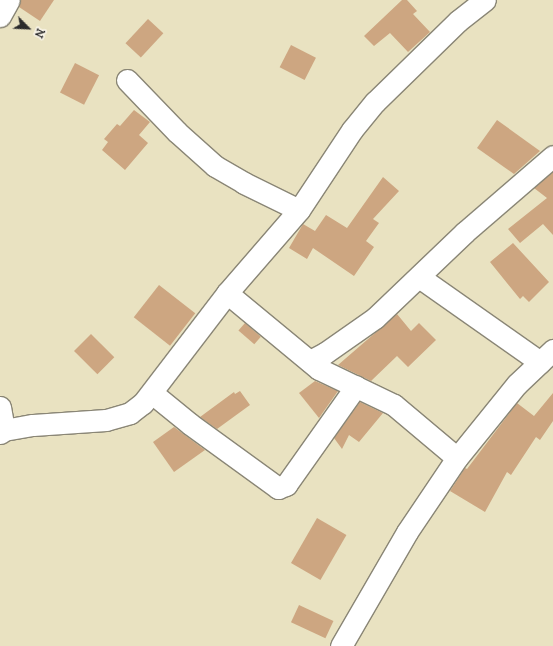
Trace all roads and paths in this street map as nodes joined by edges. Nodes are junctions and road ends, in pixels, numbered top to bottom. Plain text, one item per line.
1 (9, 0) edge
2 (485, 0) edge
3 (0, 16) edge
4 (126, 80) dead end
5 (553, 156) edge
6 (299, 210) junction
7 (419, 277) junction
8 (227, 293) junction
9 (546, 356) edge
10 (310, 361) junction
11 (356, 386) junction
12 (152, 393) junction
13 (0, 407) edge
14 (2, 432) edge
15 (457, 458) junction
16 (341, 646) edge

1 - 3 street
2 - 6 street
4 - 6 street
5 - 7 street
6 - 8 street
7 - 9 street
7 - 10 street
8 - 10 street
8 - 12 street
9 - 15 street
10 - 11 street
11 - 12 street
11 - 15 street
12 - 14 street
13 - 14 street
15 - 16 street

